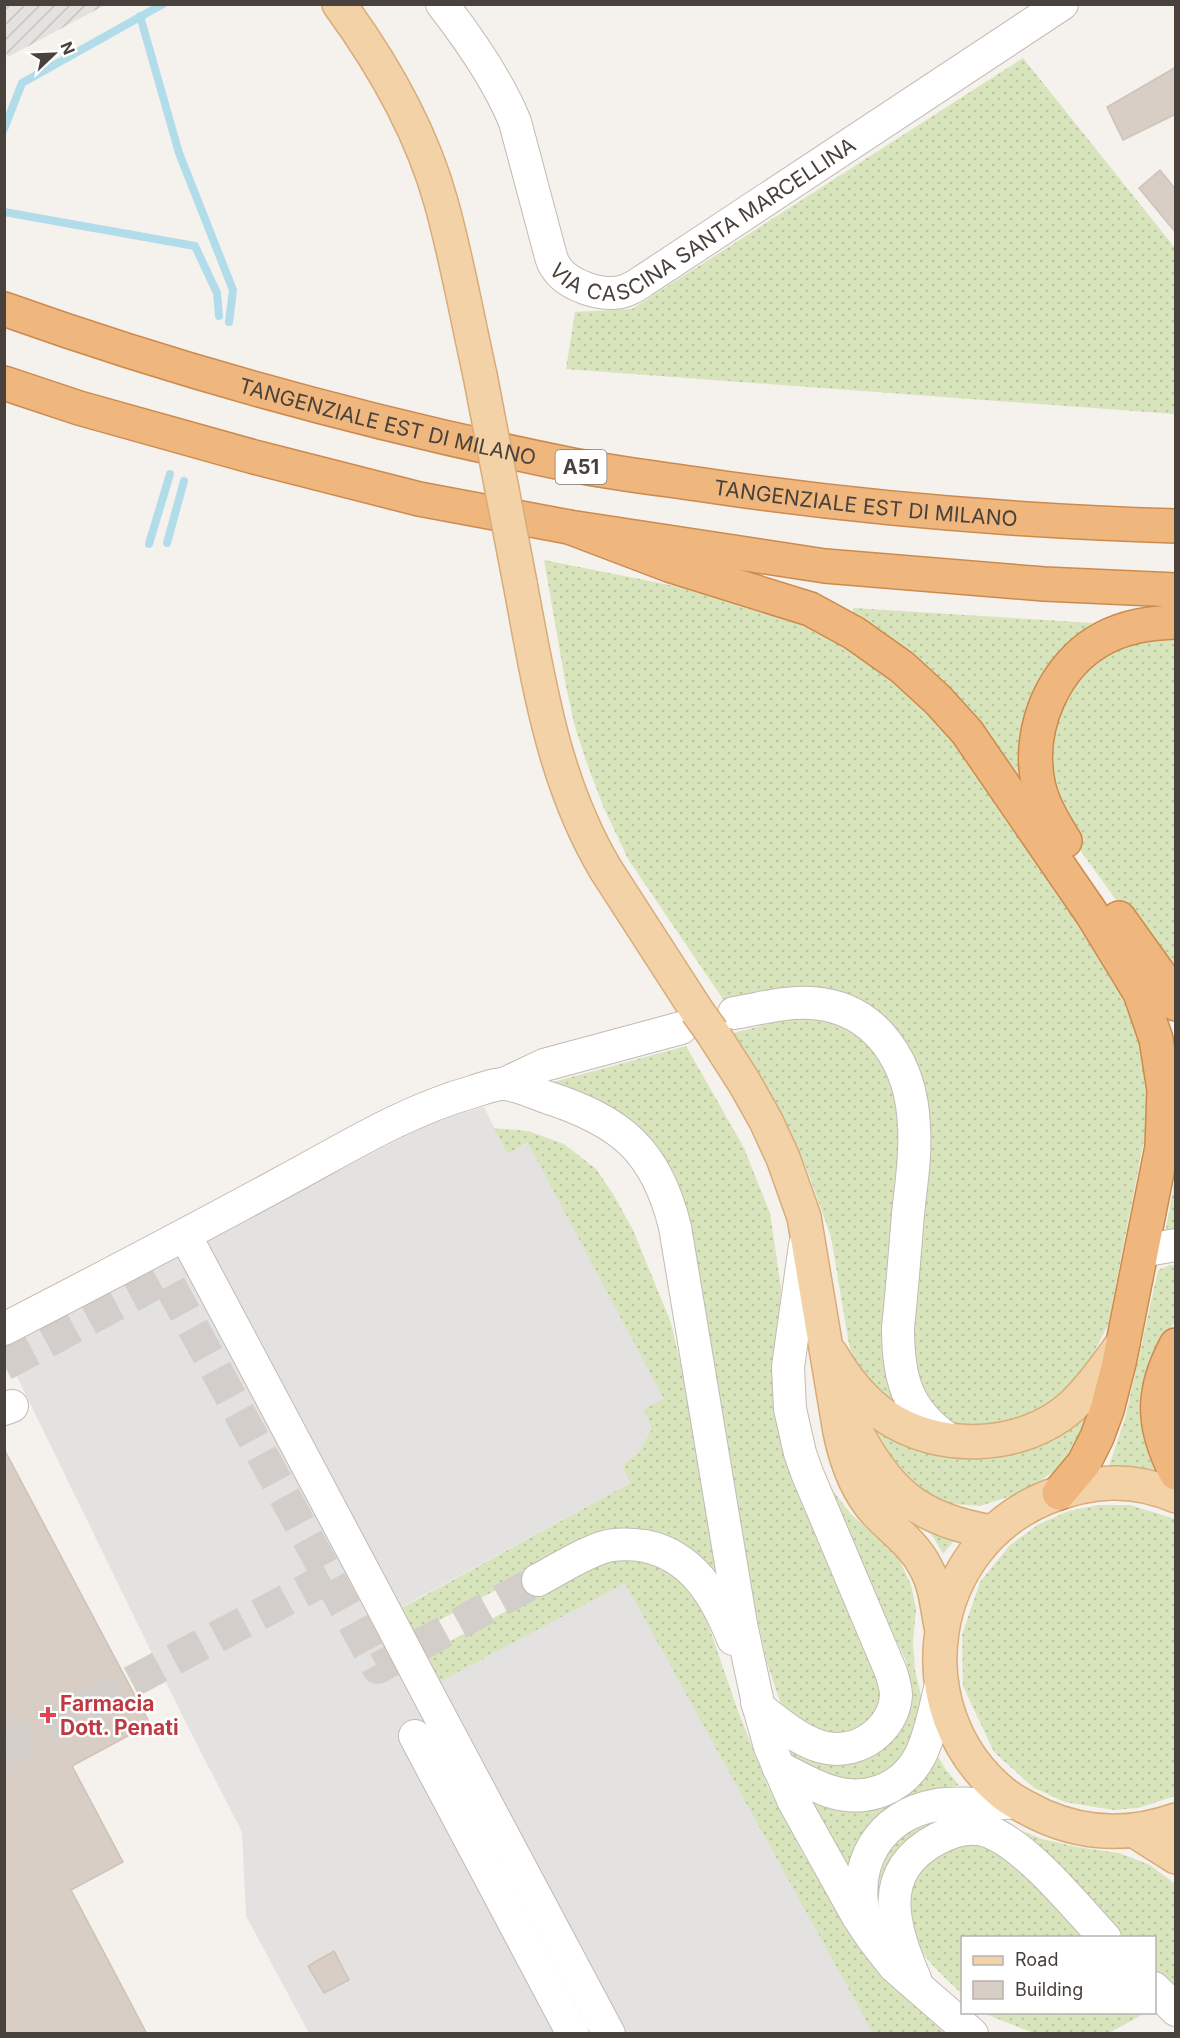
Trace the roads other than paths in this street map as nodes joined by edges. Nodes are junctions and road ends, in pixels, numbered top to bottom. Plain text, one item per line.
1 (339, 4) edge
2 (442, 4) edge
3 (1062, 4) edge
4 (4, 284) edge
5 (4, 309) edge
6 (45, 324) junction
7 (4, 382) edge
8 (1176, 526) edge
9 (569, 527) junction
10 (1176, 590) edge
11 (1176, 622) edge
12 (1176, 1004) edge
13 (706, 1021) junction
14 (504, 1084) junction
15 (807, 1233) junction
16 (185, 1235) junction
17 (1176, 1245) edge
18 (1141, 1251) junction
19 (4, 1329) edge
20 (1123, 1343) junction
21 (825, 1344) junction
22 (1176, 1345) edge
23 (832, 1386) junction
24 (948, 1439) junction
25 (1176, 1473) edge
26 (1059, 1493) junction
27 (1176, 1496) edge
28 (993, 1532) junction
29 (538, 1580) tunnel mouth
30 (942, 1631) junction
31 (941, 1684) junction
32 (759, 1708) junction
33 (415, 1736) dead end
34 (778, 1767) junction
35 (1016, 1802) junction
36 (1176, 1820) edge
37 (1135, 1831) junction
38 (1176, 1857) edge
39 (1103, 1936) edge
40 (873, 1940) junction
41 (1156, 1990) edge
42 (920, 1991) junction
43 (1176, 2010) edge
44 (573, 2034) edge
45 (609, 2034) edge
46 (972, 2034) edge

1 - 13 main road, bridge
2 - 3 lane, VIA CASCINA SANTA MARCELLINA
4 - 6 highway
5 - 6 highway, TANGENZIALE EST DI MILANO / A51
6 - 8 highway, TANGENZIALE EST DI MILANO / A51
7 - 9 highway
9 - 10 highway
9 - 18 highway
11 - 12 highway
13 - 14 lane
13 - 15 main road
13 - 24 lane
14 - 16 lane
14 - 32 lane
15 - 21 main road
15 - 32 lane
16 - 19 lane
16 - 45 lane, bridge
17 - 18 lane
18 - 20 highway
20 - 24 main road
20 - 26 highway
21 - 23 main road
21 - 24 main road
22 - 25 highway
23 - 28 main road
23 - 30 main road
26 - 27 main road
26 - 28 main road
28 - 30 main road
29 - 32 lane
30 - 31 main road
31 - 34 lane
31 - 35 main road
32 - 34 lane
33 - 44 lane
34 - 40 lane
35 - 37 main road
35 - 40 lane
36 - 37 main road
37 - 38 main road
39 - 42 lane
40 - 42 lane
41 - 43 lane
42 - 46 lane

